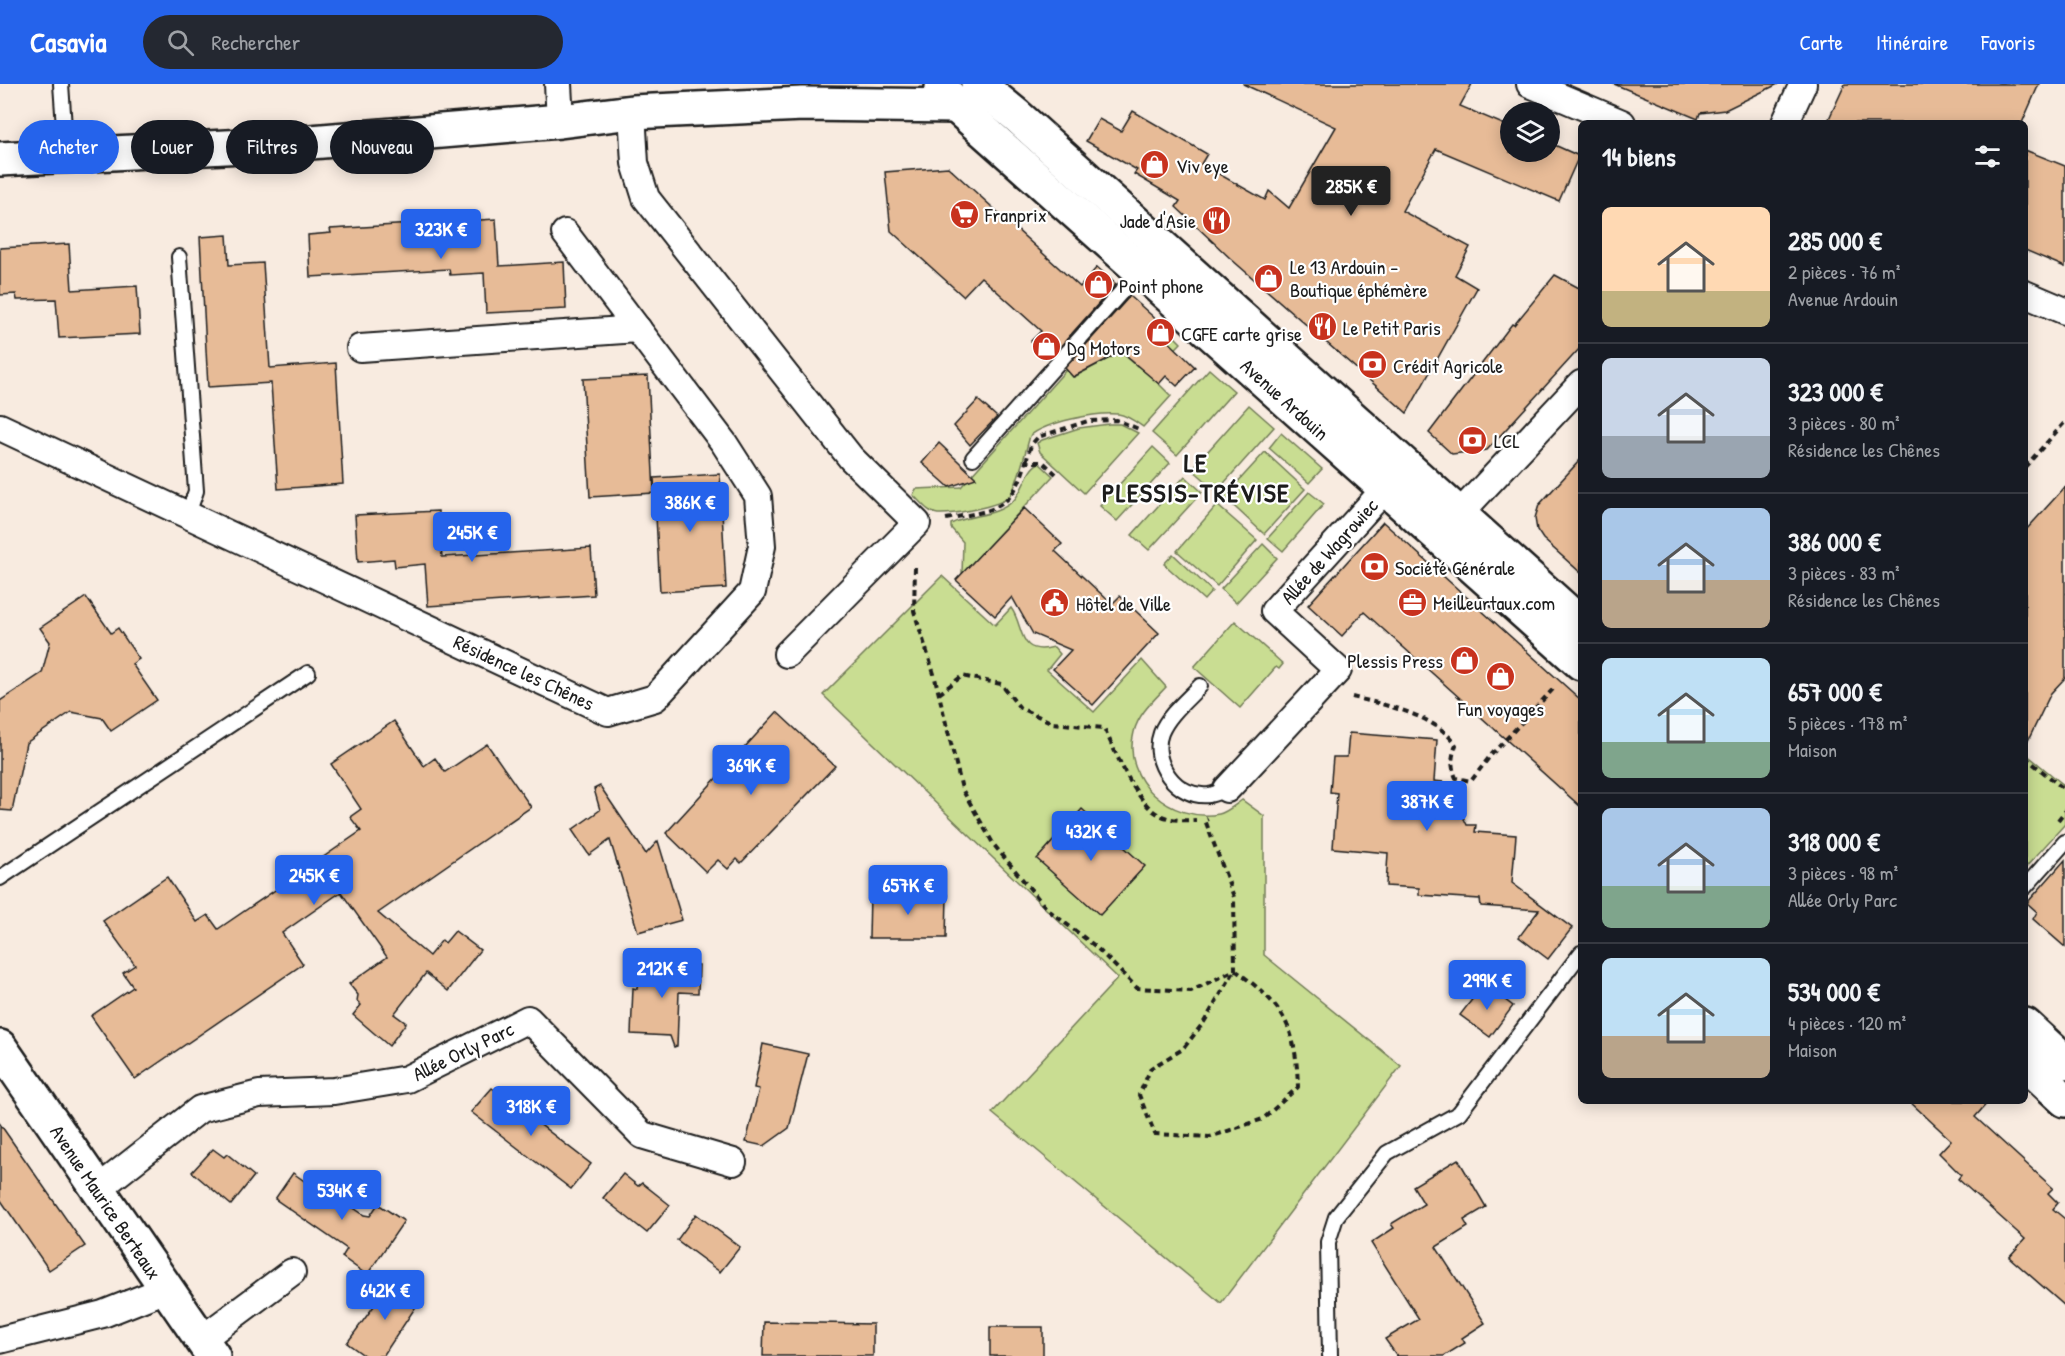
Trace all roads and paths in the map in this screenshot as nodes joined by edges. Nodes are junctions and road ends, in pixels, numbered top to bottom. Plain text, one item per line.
1 (61, 84) edge
2 (558, 84) edge
3 (849, 84) edge
4 (1530, 84) edge
5 (1803, 84) edge
6 (958, 91) edge
7 (803, 104) junction
8 (632, 112) junction
9 (64, 120) edge
10 (1615, 120) edge
11 (1786, 120) edge
12 (560, 121) junction
13 (119, 153) edge
14 (18, 158) edge
15 (0, 159) edge
16 (565, 233) dead end
17 (179, 257) dead end
18 (1141, 270) junction
19 (2028, 295) edge
20 (2065, 311) edge
21 (638, 329) junction
22 (360, 348) dead end
23 (1578, 387) edge
24 (2065, 422) edge
25 (0, 428) edge
26 (1141, 430) dead end
27 (973, 458) dead end
28 (1026, 462) junction
29 (2028, 465) edge
30 (1056, 474) dead end
31 (1396, 477) junction
32 (188, 514) junction
33 (917, 523) junction
34 (1449, 525) junction
35 (1578, 622) edge
36 (787, 654) dead end
37 (1578, 660) edge
38 (1578, 664) edge
39 (308, 673) dead end
40 (1200, 686) dead end
41 (1319, 690) junction
42 (939, 694) junction
43 (2028, 759) edge
44 (1227, 789) joint
45 (2065, 790) edge
46 (1213, 817) dead end
47 (1205, 820) junction
48 (2065, 842) edge
49 (0, 878) edge
50 (2028, 884) edge
51 (1578, 957) edge
52 (1234, 970) junction
53 (2028, 1028) edge
54 (0, 1047) edge
55 (2065, 1062) edge
56 (2028, 1066) edge
57 (2065, 1100) edge
58 (733, 1162) dead end
59 (98, 1189) junction
60 (292, 1272) dead end
61 (166, 1289) junction
62 (0, 1340) edge
63 (207, 1348) edge
64 (1330, 1356) edge

1 - 9 lane
2 - 12 street
3 - 7 street
4 - 10 street
5 - 11 street
6 - 7 street
6 - 18 street, Avenue Ardouin
6 - 31 street, Avenue Ardouin
7 - 8 street
8 - 12 street
8 - 33 street
12 - 13 street
14 - 15 street
16 - 21 street, Résidence les Chênes
17 - 32 lane
18 - 27 lane
18 - 31 street, Avenue Ardouin
19 - 20 street
21 - 22 street
21 - 32 street, Résidence les Chênes
23 - 34 street
24 - 29 path
25 - 32 street, Résidence les Chênes
26 - 28 path
28 - 30 path
28 - 33 path
31 - 34 street, Avenue Ardouin
31 - 41 street, Allée de Wagrowiec
33 - 36 street
33 - 42 path
34 - 35 street, Avenue Ardouin
34 - 37 street, Avenue Ardouin
38 - 41 path
39 - 49 lane
40 - 44 lane
41 - 44 street, Allée de Wagrowiec
42 - 47 path
42 - 52 path
43 - 45 path
46 - 47 path
47 - 52 path
48 - 50 lane
51 - 64 lane
52 - 52 path
53 - 55 street
54 - 59 street, Avenue Maurice Berteaux
56 - 57 street
58 - 59 street, Allée Orly Parc
59 - 61 street, Avenue Maurice Berteaux
60 - 63 street
61 - 62 street
61 - 63 street, Avenue Maurice Berteaux

